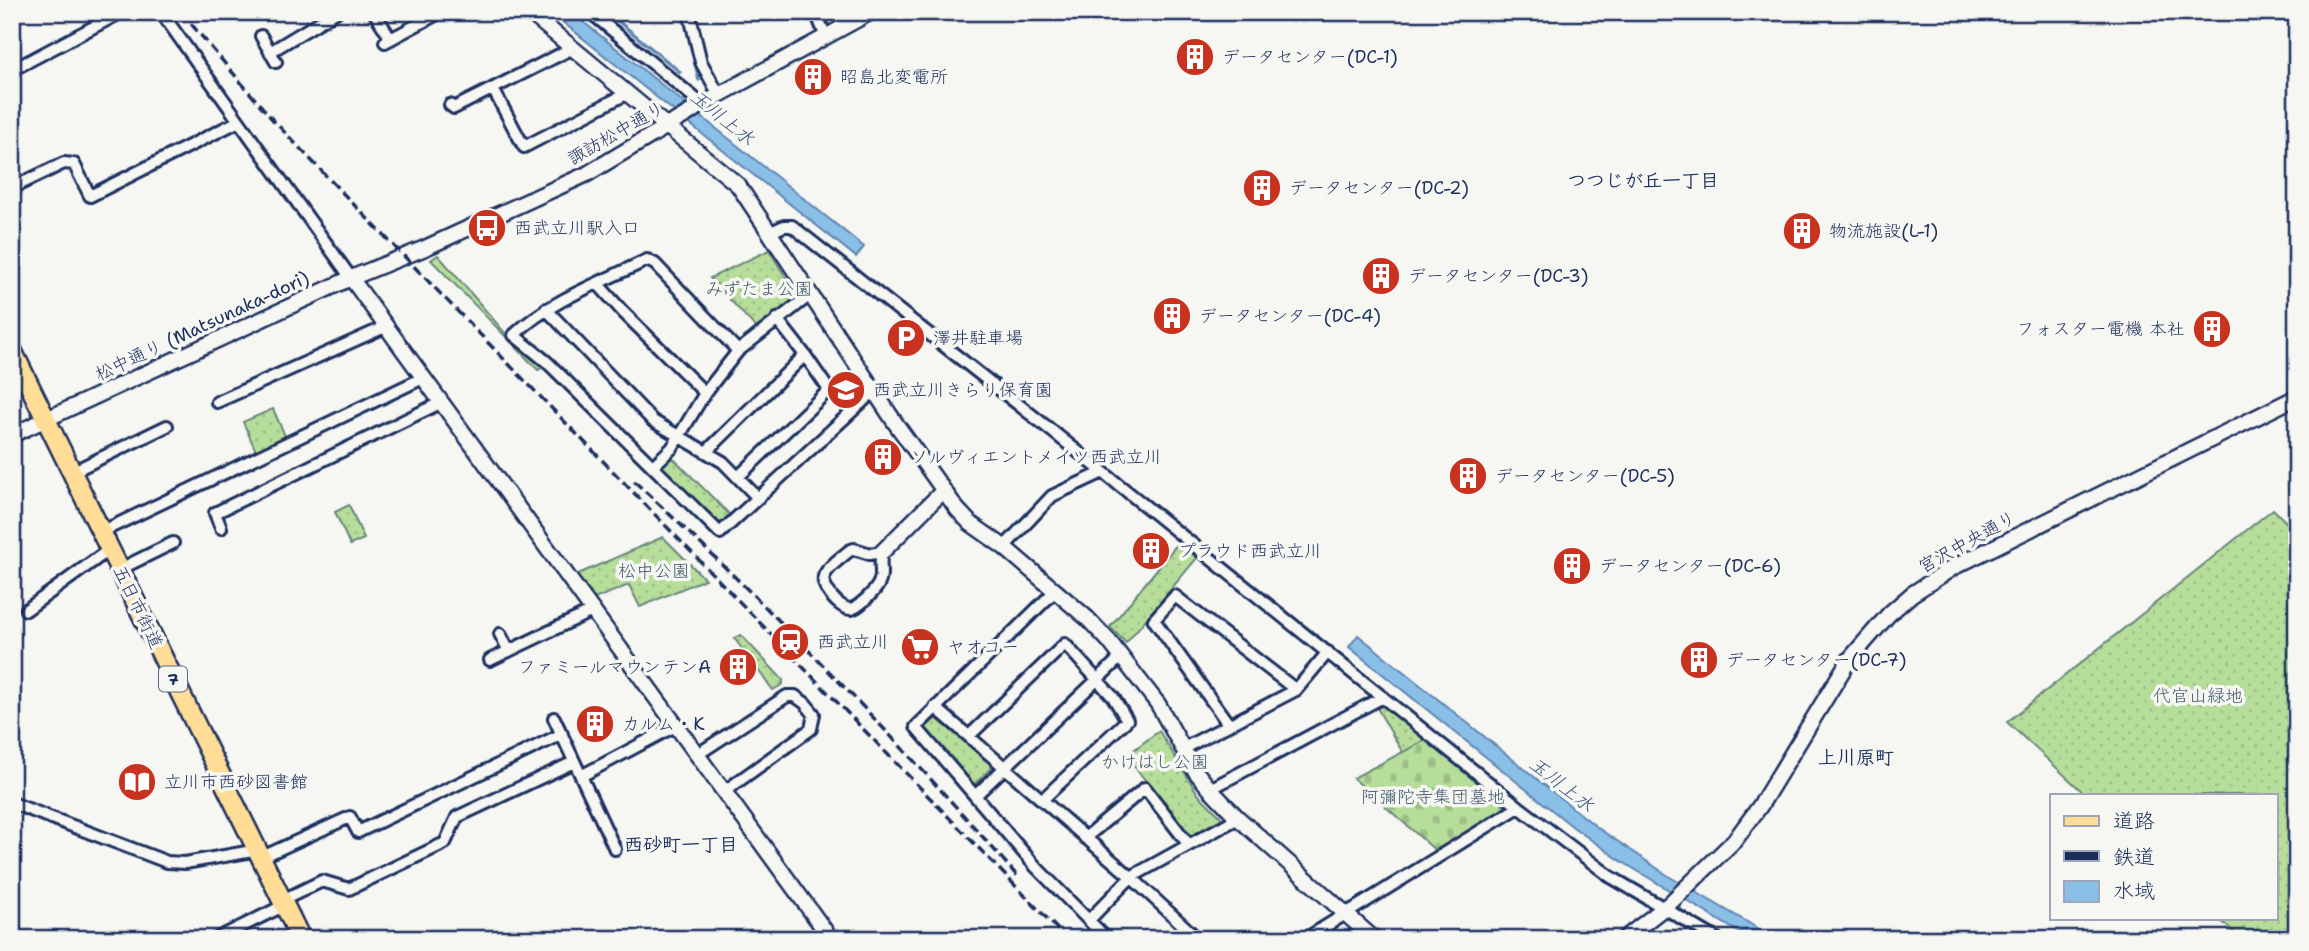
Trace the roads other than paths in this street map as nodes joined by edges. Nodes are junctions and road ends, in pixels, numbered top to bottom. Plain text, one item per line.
1 (122, 12) edge
2 (160, 12) edge
3 (336, 12) edge
4 (374, 12) edge
5 (441, 12) edge
6 (529, 12) edge
7 (590, 12) edge
8 (690, 12) edge
9 (816, 12) edge
10 (871, 12) edge
11 (825, 35) junction
12 (261, 36) dead end
13 (573, 48) junction
14 (12, 70) edge
15 (493, 89) junction
16 (628, 93) junction
17 (719, 95) junction
18 (450, 105) dead end
19 (699, 107) junction
20 (239, 121) junction
21 (674, 122) junction
22 (12, 188) edge
23 (771, 232) junction
24 (409, 254) joint
25 (351, 278) junction
26 (598, 284) junction
27 (810, 295) junction
28 (546, 309) junction
29 (777, 319) junction
30 (385, 327) junction
31 (12, 350) edge
32 (738, 351) junction
33 (805, 355) junction
34 (423, 378) junction
35 (875, 390) junction
36 (705, 393) junction
37 (2297, 397) edge
38 (217, 402) dead end
39 (442, 402) junction
40 (46, 419) junction
41 (167, 426) dead end
42 (12, 435) edge
43 (679, 436) junction
44 (706, 452) junction
45 (653, 466) junction
46 (72, 472) junction
47 (1101, 473) junction
48 (738, 477) junction
49 (943, 491) junction
50 (758, 498) junction
51 (222, 528) dead end
52 (101, 532) junction
53 (173, 543) dead end
54 (1004, 547) junction
55 (110, 550) junction
56 (877, 556) junction
57 (120, 569) junction
58 (1055, 591) junction
59 (26, 610) dead end
60 (592, 611) junction
61 (500, 634) dead end
62 (509, 651) junction
63 (1328, 652) junction
64 (1122, 656) junction
65 (490, 660) dead end
66 (1098, 679) junction
67 (1296, 690) junction
68 (1383, 697) junction
69 (934, 707) junction
70 (554, 718) dead end
71 (677, 725) junction
72 (1229, 725) junction
73 (562, 734) junction
74 (969, 736) junction
75 (1182, 749) junction
76 (698, 754) junction
77 (574, 762) junction
78 (1004, 768) junction
79 (581, 776) junction
80 (1210, 789) junction
81 (725, 792) junction
82 (976, 795) junction
83 (1042, 800) junction
84 (12, 803) edge
85 (1519, 807) junction
86 (1238, 818) junction
87 (1085, 838) junction
88 (1189, 845) junction
89 (615, 849) dead end
90 (260, 854) junction
91 (1131, 877) junction
92 (284, 903) junction
93 (1668, 905) junction
94 (1347, 914) junction
95 (1089, 920) junction
96 (216, 939) edge
97 (301, 939) edge
98 (831, 939) edge
99 (1107, 939) edge
100 (1198, 939) edge
101 (1305, 939) edge
102 (1374, 939) edge
103 (1624, 939) edge
104 (1717, 939) edge

1 - 14 street
2 - 20 street
3 - 12 street
4 - 5 street
6 - 13 street
7 - 19 street
8 - 17 street
9 - 11 street
10 - 11 street, 諏訪松中通り
11 - 17 street, 諏訪松中通り
13 - 15 street
13 - 16 street
15 - 16 street
15 - 18 street
16 - 21 street
17 - 19 street, 諏訪松中通り
19 - 21 street, 諏訪松中通り
20 - 22 street
20 - 25 street
21 - 23 street
21 - 24 street, 諏訪松中通り
23 - 27 street
23 - 47 street
24 - 25 street, 松中通り (Matsunaka-dori)
25 - 30 street
25 - 40 street, 松中通り (Matsunaka-dori)
26 - 28 street
26 - 32 street
26 - 36 street
27 - 29 street
27 - 35 street
28 - 43 street
28 - 45 street
29 - 32 street
29 - 33 street
30 - 34 street
30 - 38 street
31 - 40 main road, 五日市街道 / 7
32 - 36 street
33 - 44 street
33 - 48 street
34 - 39 street
34 - 52 street
35 - 49 street
35 - 50 street
36 - 43 street
37 - 93 street, 宮沢中央通り
39 - 51 street
39 - 60 street
40 - 42 street, 松中通り (Matsunaka-dori)
40 - 46 main road, 五日市街道 / 7
41 - 46 street
43 - 44 street
43 - 45 street
44 - 48 street
45 - 50 street
46 - 52 main road, 五日市街道 / 7
47 - 54 street
47 - 63 street
48 - 50 street
49 - 54 street
49 - 56 street
52 - 55 main road, 五日市街道 / 7
53 - 57 street
54 - 58 street
55 - 57 main road, 五日市街道 / 7
55 - 59 street
56 - 56 street
57 - 90 main road, 五日市街道 / 7
58 - 64 street
58 - 69 street
60 - 62 street
60 - 71 street
61 - 62 street
62 - 65 street
63 - 67 street
63 - 68 street
64 - 66 street
64 - 75 street
66 - 74 street
66 - 78 street
66 - 83 street
67 - 72 street
67 - 72 street
68 - 80 street
68 - 85 street
69 - 74 street
69 - 82 street
70 - 73 street
71 - 76 street
71 - 79 street
72 - 75 street
73 - 77 street
73 - 90 street
74 - 78 street
75 - 80 street
76 - 81 street
76 - 81 street
77 - 79 street
77 - 92 street
78 - 82 street
78 - 83 street
79 - 89 street
80 - 86 street
81 - 98 street
82 - 95 street
83 - 87 street
84 - 90 street
85 - 93 street
85 - 94 street
86 - 88 street
86 - 94 street
87 - 88 street
87 - 91 street
88 - 91 street
90 - 92 main road, 五日市街道 / 7
91 - 95 street
91 - 100 street
92 - 96 street
92 - 97 main road, 五日市街道 / 7
93 - 103 street, 宮沢中央通り
93 - 104 street
94 - 101 street
94 - 102 street
95 - 99 street

